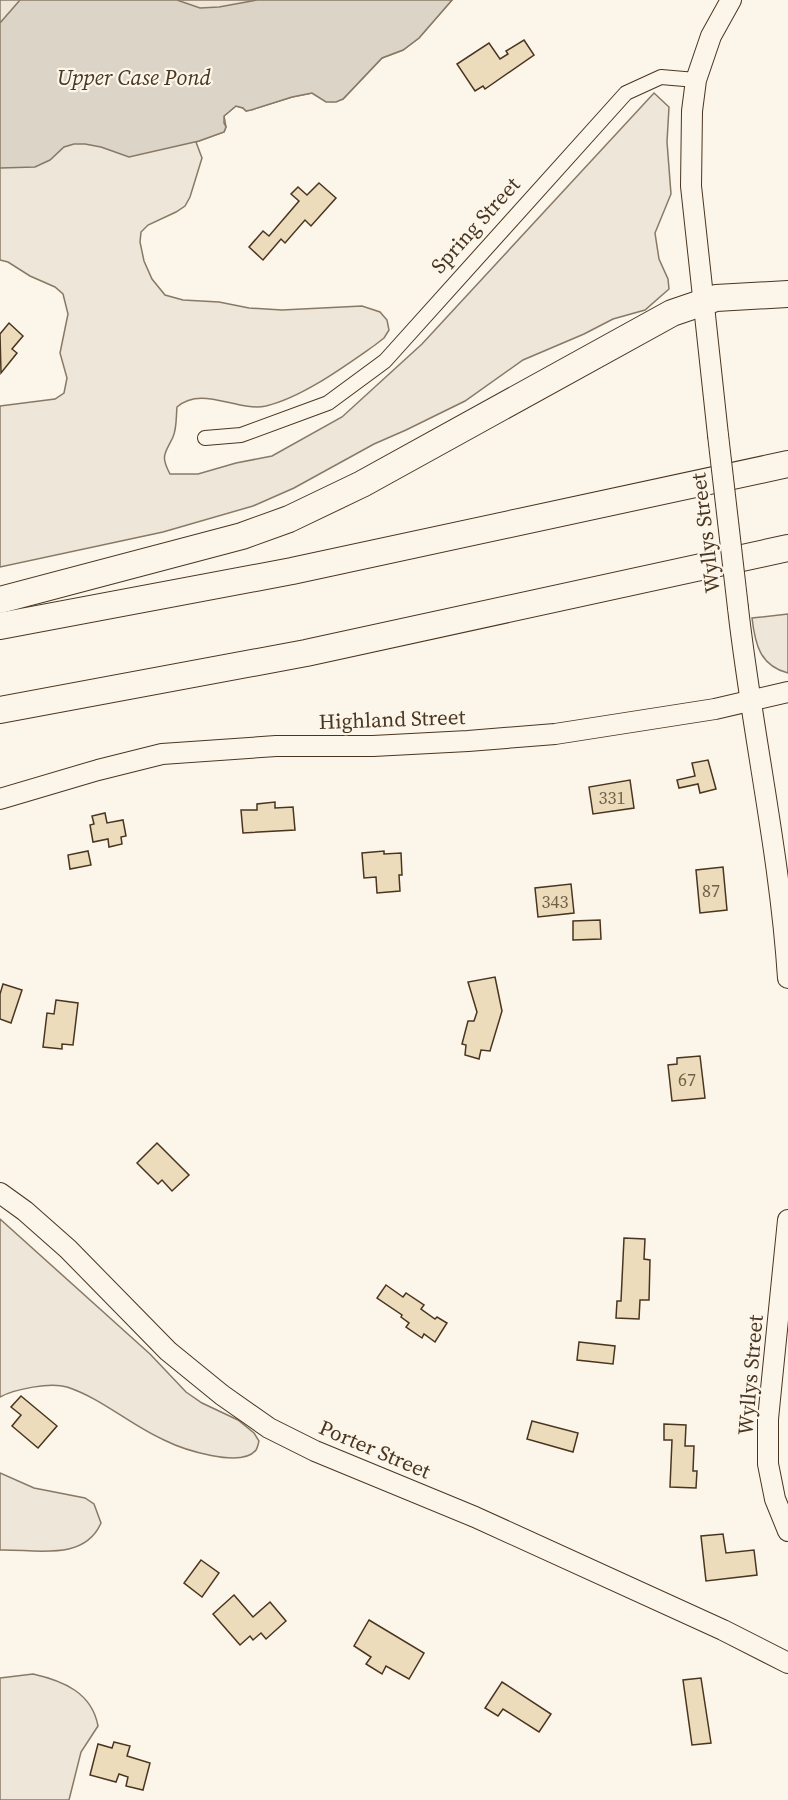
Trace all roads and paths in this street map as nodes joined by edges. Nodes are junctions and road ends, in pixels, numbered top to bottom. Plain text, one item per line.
1 (731, 0) edge
2 (696, 80) junction
3 (788, 294) edge
4 (703, 302) junction
5 (205, 438) dead end
6 (788, 464) edge
7 (788, 548) edge
8 (0, 600) edge
9 (0, 626) edge
10 (788, 692) edge
11 (750, 702) junction
12 (0, 710) edge
13 (0, 799) edge
14 (787, 947) edge
15 (788, 978) edge
16 (0, 1193) edge
17 (788, 1220) edge
18 (788, 1531) edge
19 (788, 1663) edge

1 - 2 street
2 - 4 street, Wyllys Street
2 - 5 street, Spring Street
3 - 4 highway
4 - 8 highway
4 - 11 street, Wyllys Street, bridge
6 - 9 highway
7 - 12 highway
10 - 11 street, Highland Street
11 - 13 street, Highland Street
11 - 14 street, Wyllys Street
14 - 15 street, Wyllys Street
16 - 19 street, Porter Street
17 - 18 street, Wyllys Street

